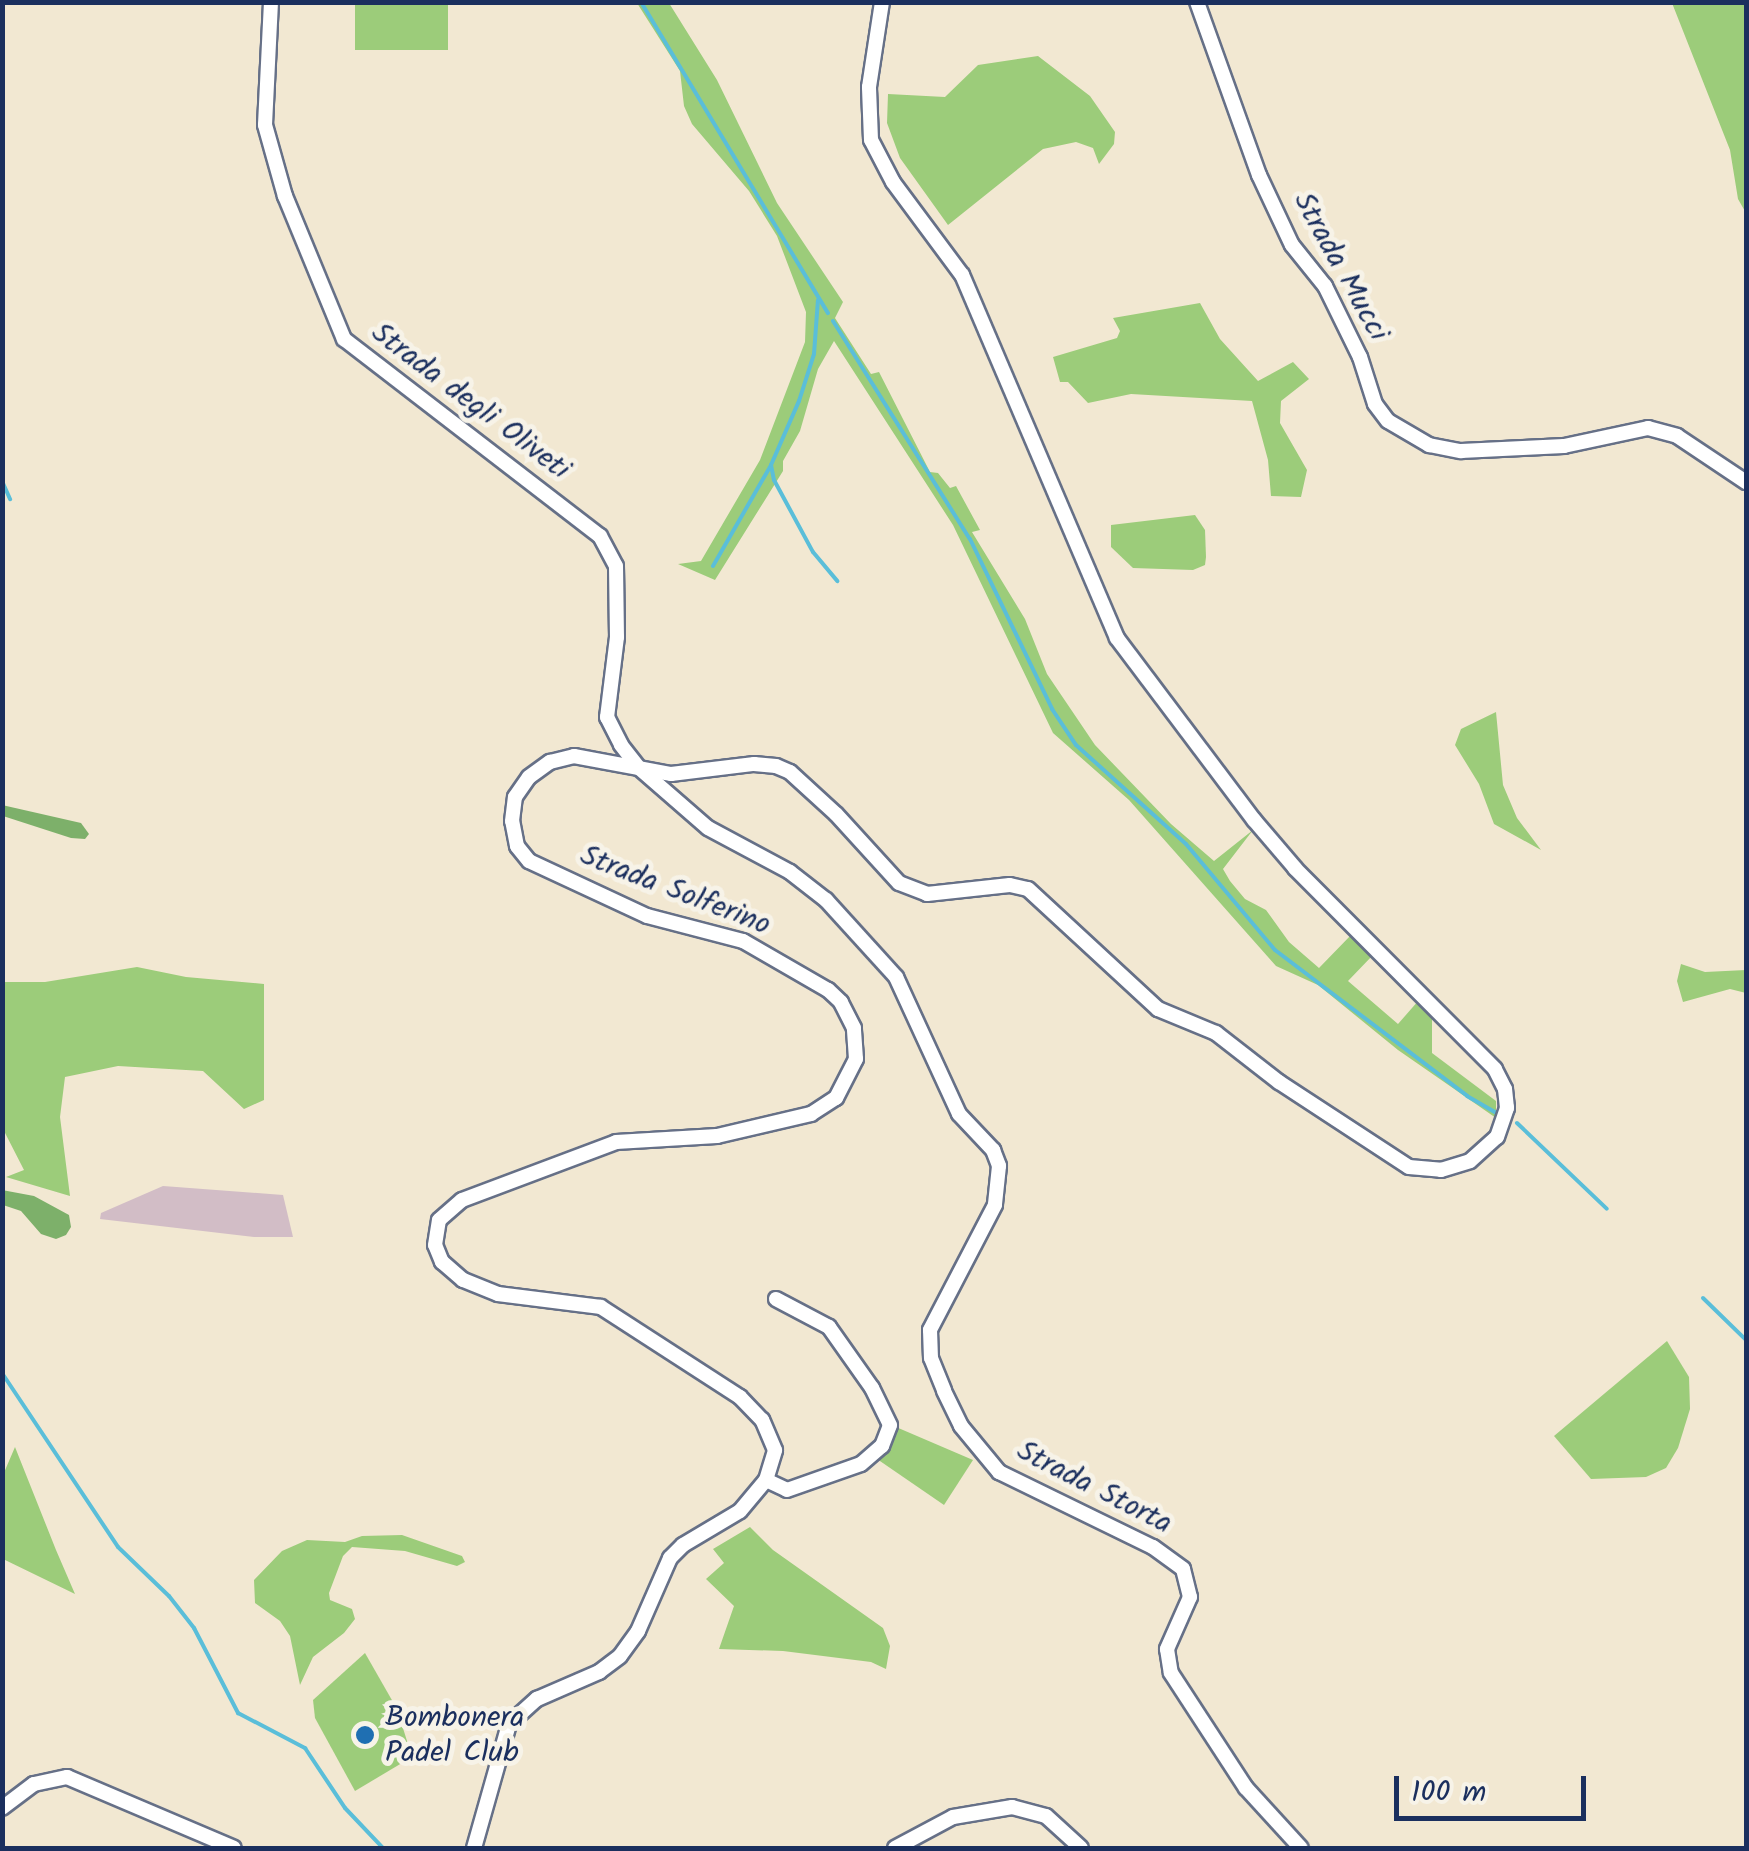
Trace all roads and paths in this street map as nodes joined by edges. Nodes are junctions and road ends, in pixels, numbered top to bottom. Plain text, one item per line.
1 (271, 2) edge
2 (882, 2) edge
3 (1197, 2) edge
4 (1746, 482) edge
5 (638, 768) junction
6 (776, 1299) dead end
7 (766, 1480) junction
8 (2, 1808) edge
9 (234, 1848) edge
10 (474, 1848) edge
11 (895, 1848) edge
12 (1082, 1848) edge
13 (1301, 1848) edge

1 - 5 street, Strada degli Oliveti
2 - 5 street, Strada Solferino
3 - 4 street, Strada Mucci
5 - 7 street, Strada Solferino
5 - 13 street, Strada Storta
6 - 7 street
7 - 10 street
8 - 9 street
11 - 12 street

